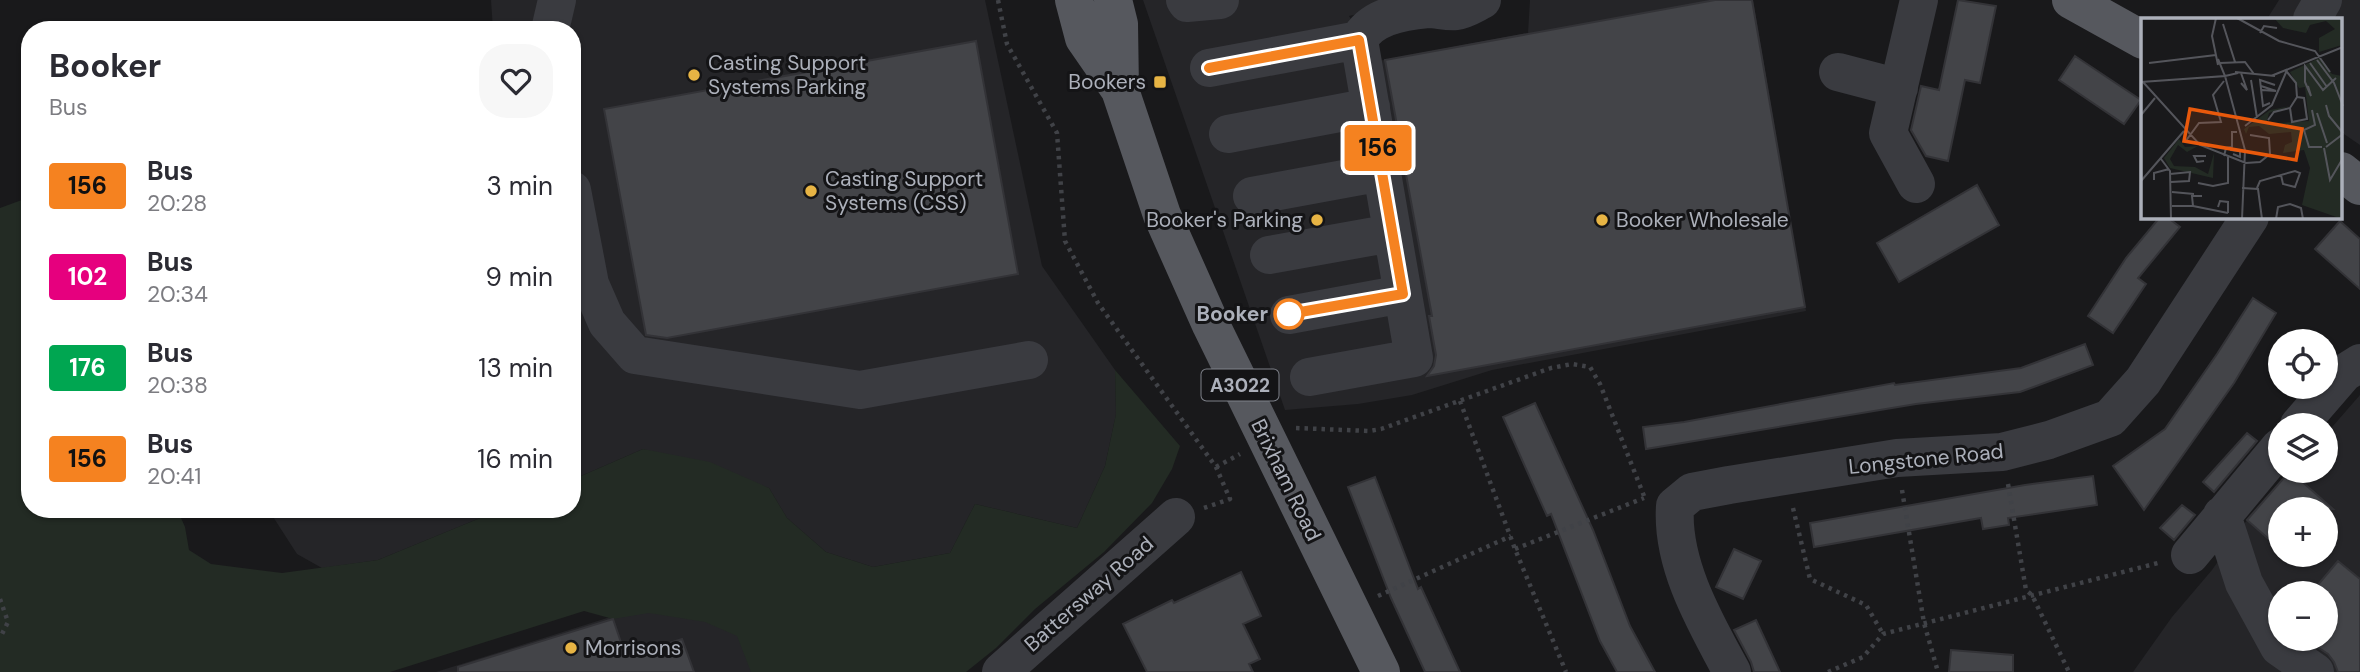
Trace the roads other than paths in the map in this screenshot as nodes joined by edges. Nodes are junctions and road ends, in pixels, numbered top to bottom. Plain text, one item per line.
1 (557, 0) edge
2 (1074, 0) edge
3 (1112, 0) edge
4 (1185, 0) edge
5 (1220, 0) edge
6 (1482, 0) edge
7 (1919, 0) edge
8 (2071, 0) edge
9 (2323, 0) edge
10 (1426, 5) edge
11 (2313, 18) edge
12 (552, 21) edge
13 (2141, 39) edge
14 (1359, 40) junction
15 (1209, 68) dead end
16 (1838, 72) dead end
17 (1899, 88) junction
18 (1120, 90) junction
19 (1371, 107) junction
20 (1228, 134) dead end
21 (1382, 172) junction
22 (2342, 172) edge
23 (1916, 184) dead end
24 (2360, 186) edge
25 (1252, 196) dead end
26 (2249, 219) edge
27 (1392, 233) junction
28 (1269, 256) dead end
29 (581, 287) edge
30 (1403, 294) junction
31 (1289, 314) dead end
32 (1029, 360) dead end
33 (2360, 363) edge
34 (1309, 377) dead end
35 (2309, 413) edge
36 (2268, 461) edge
37 (2222, 515) junction
38 (1177, 517) road end
39 (2190, 555) road end
40 (1001, 672) edge
41 (1381, 672) edge
42 (1732, 672) edge
43 (2315, 672) edge

1 - 12 street
2 - 18 main road, Brixham Road / A3022
3 - 18 main road, Brixham Road / A3022
4 - 5 street
6 - 10 street
7 - 17 street
8 - 13 main road
9 - 11 street
10 - 14 street
14 - 15 street
14 - 19 street
16 - 17 street
17 - 23 street
18 - 41 main road, Brixham Road / A3022
19 - 20 street
19 - 21 street
21 - 25 street
21 - 27 street
22 - 24 main road
26 - 42 street, Longstone Road
27 - 28 street
27 - 30 street
29 - 32 street
30 - 31 street
30 - 34 street
33 - 35 street
36 - 37 street
37 - 39 street
37 - 43 street
38 - 40 street, Battersway Road

